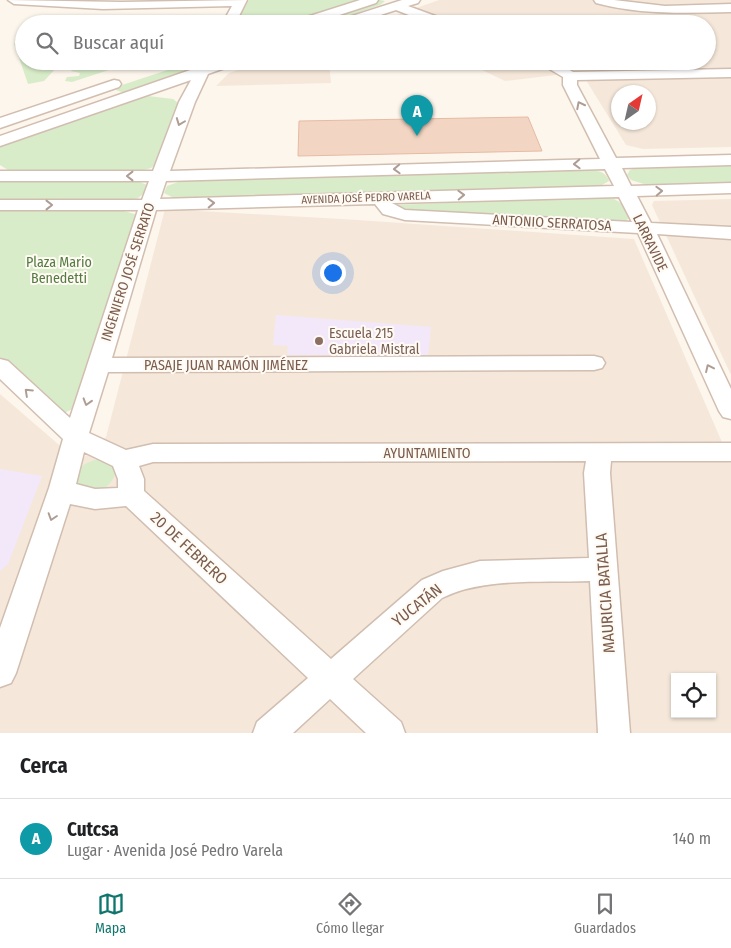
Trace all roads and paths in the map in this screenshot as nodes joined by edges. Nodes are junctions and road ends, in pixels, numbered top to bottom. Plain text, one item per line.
1 (14, 0) edge
2 (372, 0) edge
3 (414, 0) edge
4 (600, 0) edge
5 (43, 1) edge
6 (240, 1) edge
7 (395, 3) edge
8 (731, 8) edge
9 (233, 15) edge
10 (326, 15) edge
11 (360, 15) edge
12 (365, 15) edge
13 (423, 15) edge
14 (193, 70) edge
15 (203, 70) edge
16 (562, 70) edge
17 (731, 73) edge
18 (570, 76) junction
19 (124, 92) junction
20 (65, 101) junction
21 (187, 102) junction
22 (84, 111) junction
23 (22, 115) junction
24 (0, 123) edge
25 (40, 126) junction
26 (0, 141) edge
27 (731, 160) edge
28 (611, 163) junction
29 (2, 174) edge
30 (160, 176) junction
31 (731, 188) edge
32 (625, 192) junction
33 (381, 197) junction
34 (149, 205) junction
35 (0, 206) edge
36 (645, 229) junction
37 (731, 233) edge
38 (594, 363) dead end
39 (98, 365) junction
40 (0, 366) edge
41 (731, 411) edge
42 (76, 437) junction
43 (599, 452) junction
44 (731, 452) edge
45 (124, 460) junction
46 (62, 488) junction
47 (131, 496) junction
48 (603, 569) junction
49 (0, 673) edge
50 (331, 678) junction
51 (269, 733) edge
52 (389, 733) edge
53 (614, 733) edge

1 - 5 street
2 - 10 street
3 - 7 street
4 - 8 street
5 - 6 street
6 - 9 street
7 - 11 street
7 - 12 street
7 - 13 street
14 - 19 street
15 - 21 street, INGENIERO JOSÉ SERRATO
16 - 18 street
17 - 18 street
28 -> 18 street, LARRAVIDE
19 - 20 street
19 - 21 street
19 - 22 street
20 - 22 street
20 - 23 street
21 -> 30 street, INGENIERO JOSÉ SERRATO
22 - 25 street
23 - 24 street
23 - 25 street
25 - 26 street
27 - 28 street
28 -> 30 street
28 - 32 street, LARRAVIDE
30 -> 29 street
30 - 34 street, INGENIERO JOSÉ SERRATO
32 -> 31 street, AVENIDA JOSÉ PEDRO VARELA
33 -> 32 street, AVENIDA JOSÉ PEDRO VARELA
32 - 36 street, LARRAVIDE
34 -> 33 street, AVENIDA JOSÉ PEDRO VARELA
33 - 36 street, ANTONIO SERRATOSA
35 -> 34 street, AVENIDA JOSÉ PEDRO VARELA
34 - 39 street, INGENIERO JOSÉ SERRATO
36 - 37 street, ANTONIO SERRATOSA
41 -> 36 street, LARRAVIDE
38 - 39 street, PASAJE JUAN RAMÓN JIMÉNEZ
39 -> 42 street, INGENIERO JOSÉ SERRATO
42 -> 40 street
42 - 45 street
42 - 46 street, INGENIERO JOSÉ SERRATO
43 - 44 street, AYUNTAMIENTO
43 - 45 street, AYUNTAMIENTO
43 - 48 street, MAURICIA BATALLA
45 - 47 street
46 - 47 street
46 -> 49 street, INGENIERO JOSÉ SERRATO
47 - 50 street, 20 DE FEBRERO
48 - 50 street, YUCATÁN
48 - 53 street, MAURICIA BATALLA
50 - 51 street, YUCATÁN
50 - 52 street, 20 DE FEBRERO

